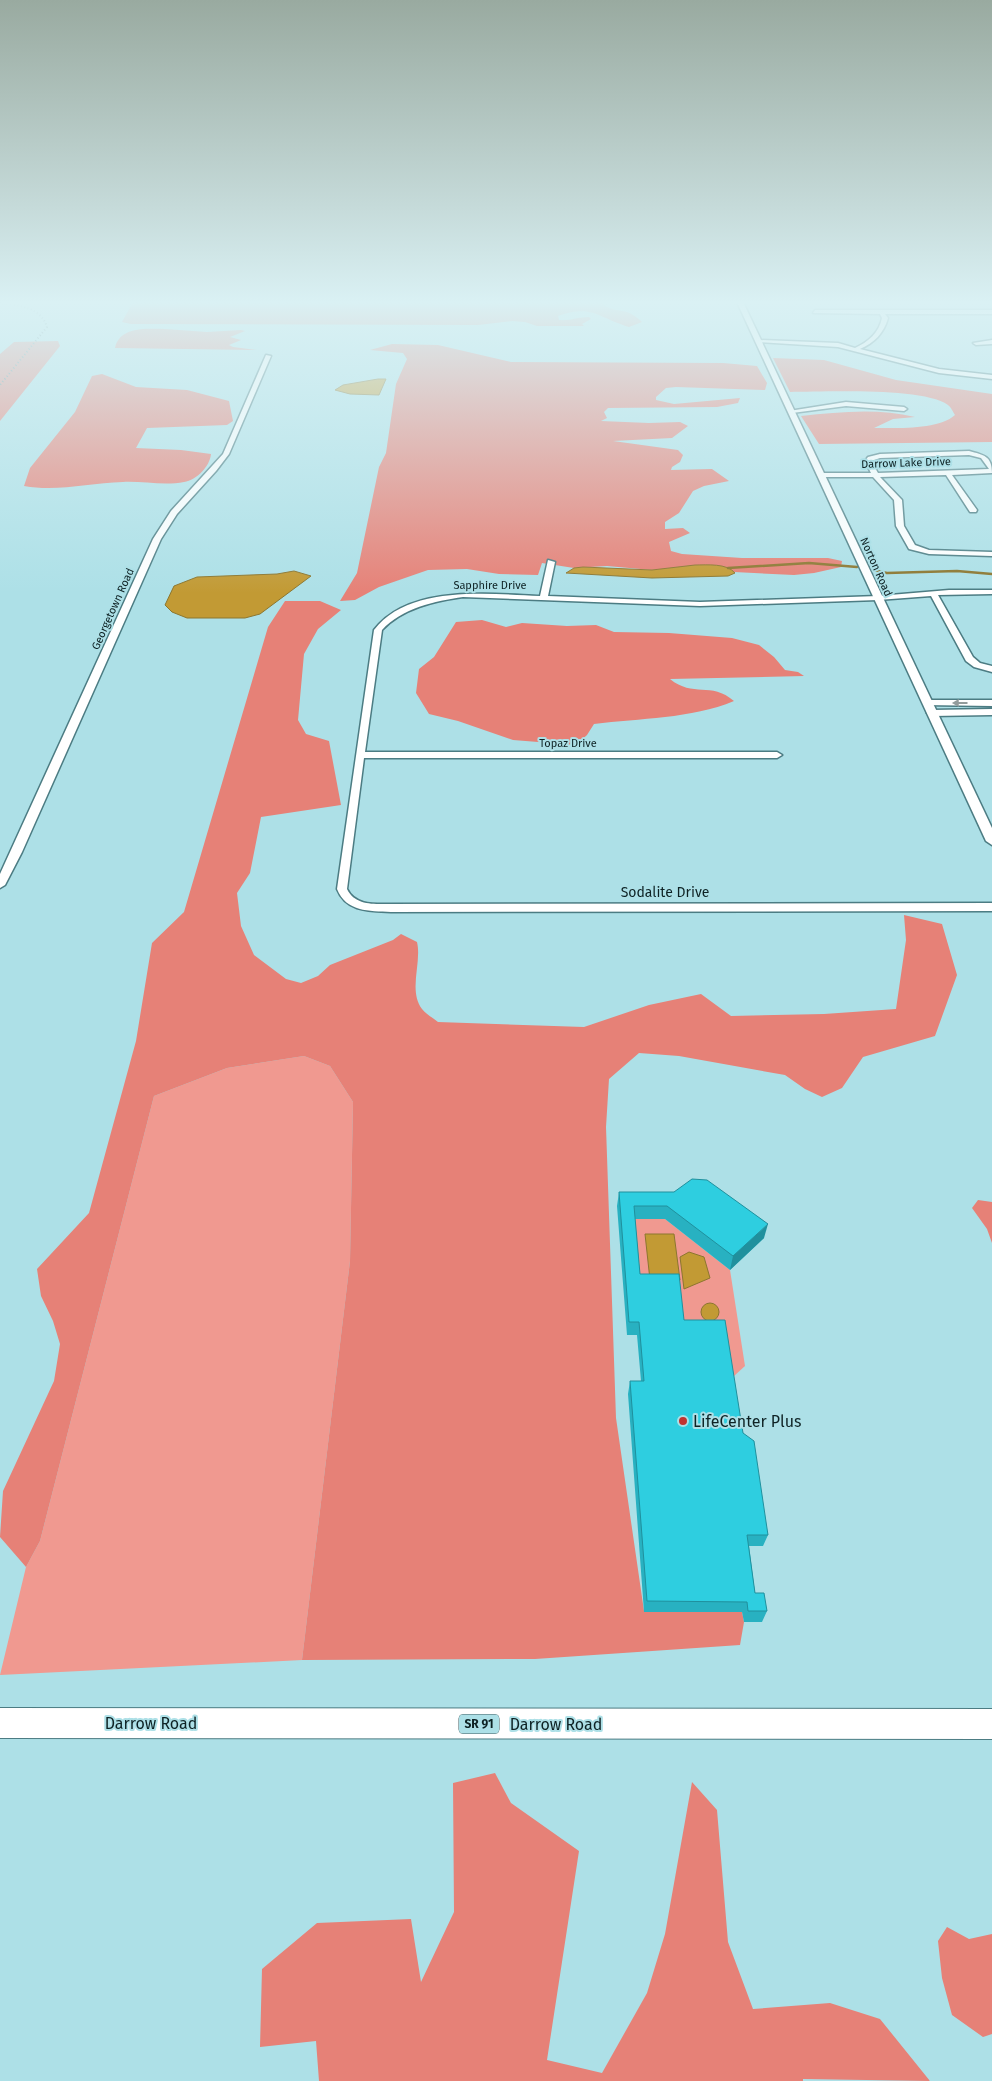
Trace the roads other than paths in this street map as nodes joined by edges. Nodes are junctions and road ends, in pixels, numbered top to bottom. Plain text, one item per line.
1 (250, 399) edge
2 (786, 399) edge
3 (904, 409) dead end
4 (792, 411) junction
5 (992, 469) edge
6 (947, 472) junction
7 (821, 475) junction
8 (875, 475) junction
9 (973, 510) dead end
10 (992, 554) edge
11 (551, 562) dead end
12 (992, 592) edge
13 (933, 593) junction
14 (544, 598) junction
15 (878, 598) junction
16 (992, 669) edge
17 (927, 703) junction
18 (992, 703) edge
19 (992, 712) edge
20 (932, 713) junction
21 (360, 756) junction
22 (777, 756) dead end
23 (992, 841) edge
24 (0, 885) edge
25 (343, 893) joint
26 (992, 907) edge
27 (0, 1723) edge
28 (992, 1724) edge

1 - 24 street, Georgetown Road
2 - 4 street, Norton Road
3 - 4 street
4 - 7 street, Norton Road
5 - 6 street, Darrow Lake Drive
5 - 8 street
6 - 8 street, Darrow Lake Drive
6 - 9 street
7 - 8 street, Darrow Lake Drive
7 - 15 street, Norton Road
8 - 10 street
11 - 14 street
12 - 13 street, Sapphire Drive
13 - 15 street, Sapphire Drive
13 - 16 street
14 - 15 street, Sapphire Drive
14 - 21 street, Sapphire Drive
15 - 17 street, Norton Road
18 -> 17 street
17 - 20 street, Norton Road
19 - 20 street
20 - 23 street, Norton Road
21 - 22 street, Topaz Drive
21 - 25 street, Sapphire Drive
25 - 26 street, Sodalite Drive
27 - 28 main road, Darrow Road / SR 91

